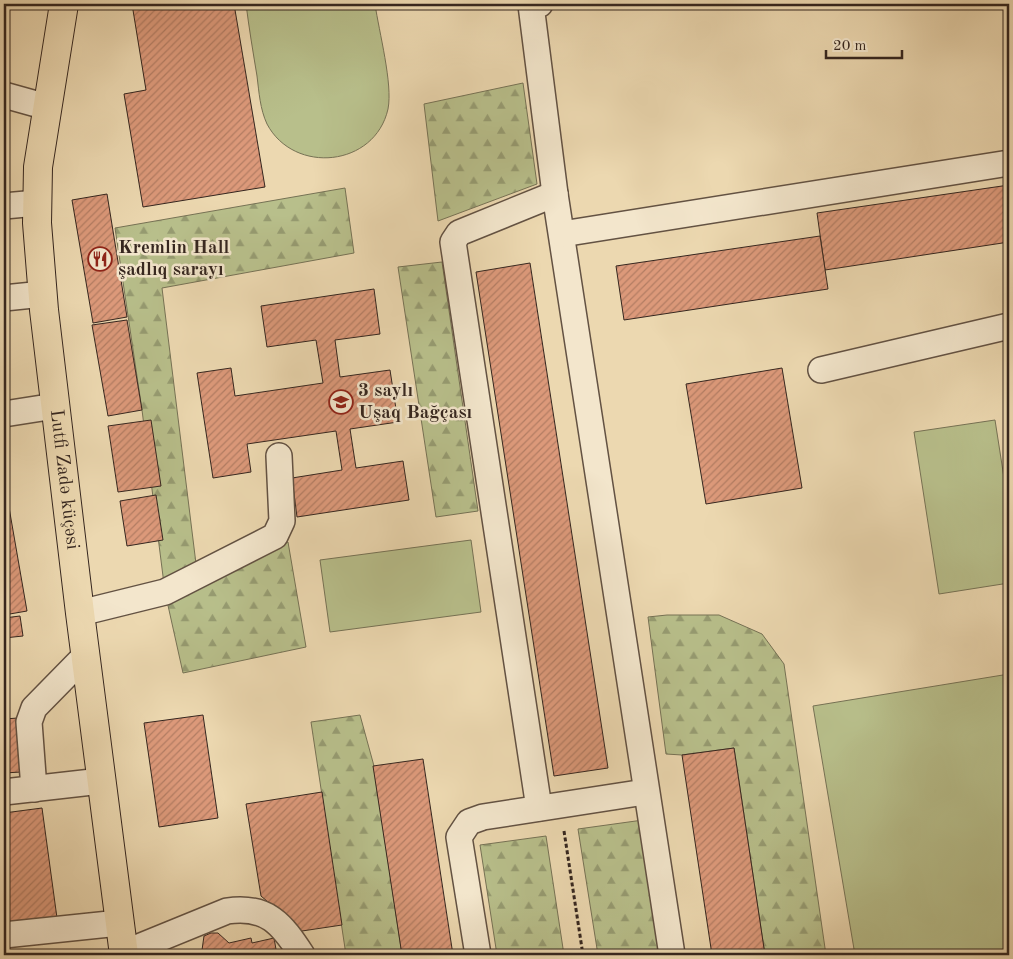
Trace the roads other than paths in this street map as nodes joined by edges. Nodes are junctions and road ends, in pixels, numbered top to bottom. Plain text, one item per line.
1 (64, 4) edge
2 (534, 4) edge
3 (4, 96) edge
4 (47, 107) junction
5 (1009, 163) edge
6 (555, 194) junction
7 (37, 203) junction
8 (4, 206) edge
9 (562, 234) junction
10 (43, 294) junction
11 (4, 298) edge
12 (1009, 326) edge
13 (822, 370) dead end
14 (55, 406) junction
15 (4, 414) edge
16 (279, 456) dead end
17 (80, 614) junction
18 (85, 656) junction
19 (101, 781) junction
20 (34, 789) junction
21 (4, 792) edge
22 (646, 792) junction
23 (550, 807) junction
24 (119, 923) junction
25 (4, 935) edge
26 (124, 954) edge
27 (302, 955) edge
28 (478, 955) edge
29 (672, 955) edge

1 - 4 main road, Lutfi Zadə küçəsi
2 - 6 street
3 - 4 street
4 - 7 main road, Lutfi Zadə küçəsi
5 - 9 street
6 - 9 street
6 - 23 street
7 - 8 street
7 - 10 main road, Lutfi Zadə küçəsi
9 - 22 street
10 - 11 street
10 - 14 main road, Lutfi Zadə küçəsi
12 - 13 street
14 - 15 street
14 - 17 main road, Lutfi Zadə küçəsi
16 - 17 street
17 - 18 main road, Lutfi Zadə küçəsi
18 - 19 main road, Lutfi Zadə küçəsi
18 - 20 street
19 - 20 street
19 - 24 main road, Lutfi Zadə küçəsi
20 - 21 street
22 - 23 street
22 - 29 street
23 - 28 street
24 - 25 street
24 - 26 main road, Lutfi Zadə küçəsi
26 - 27 street

